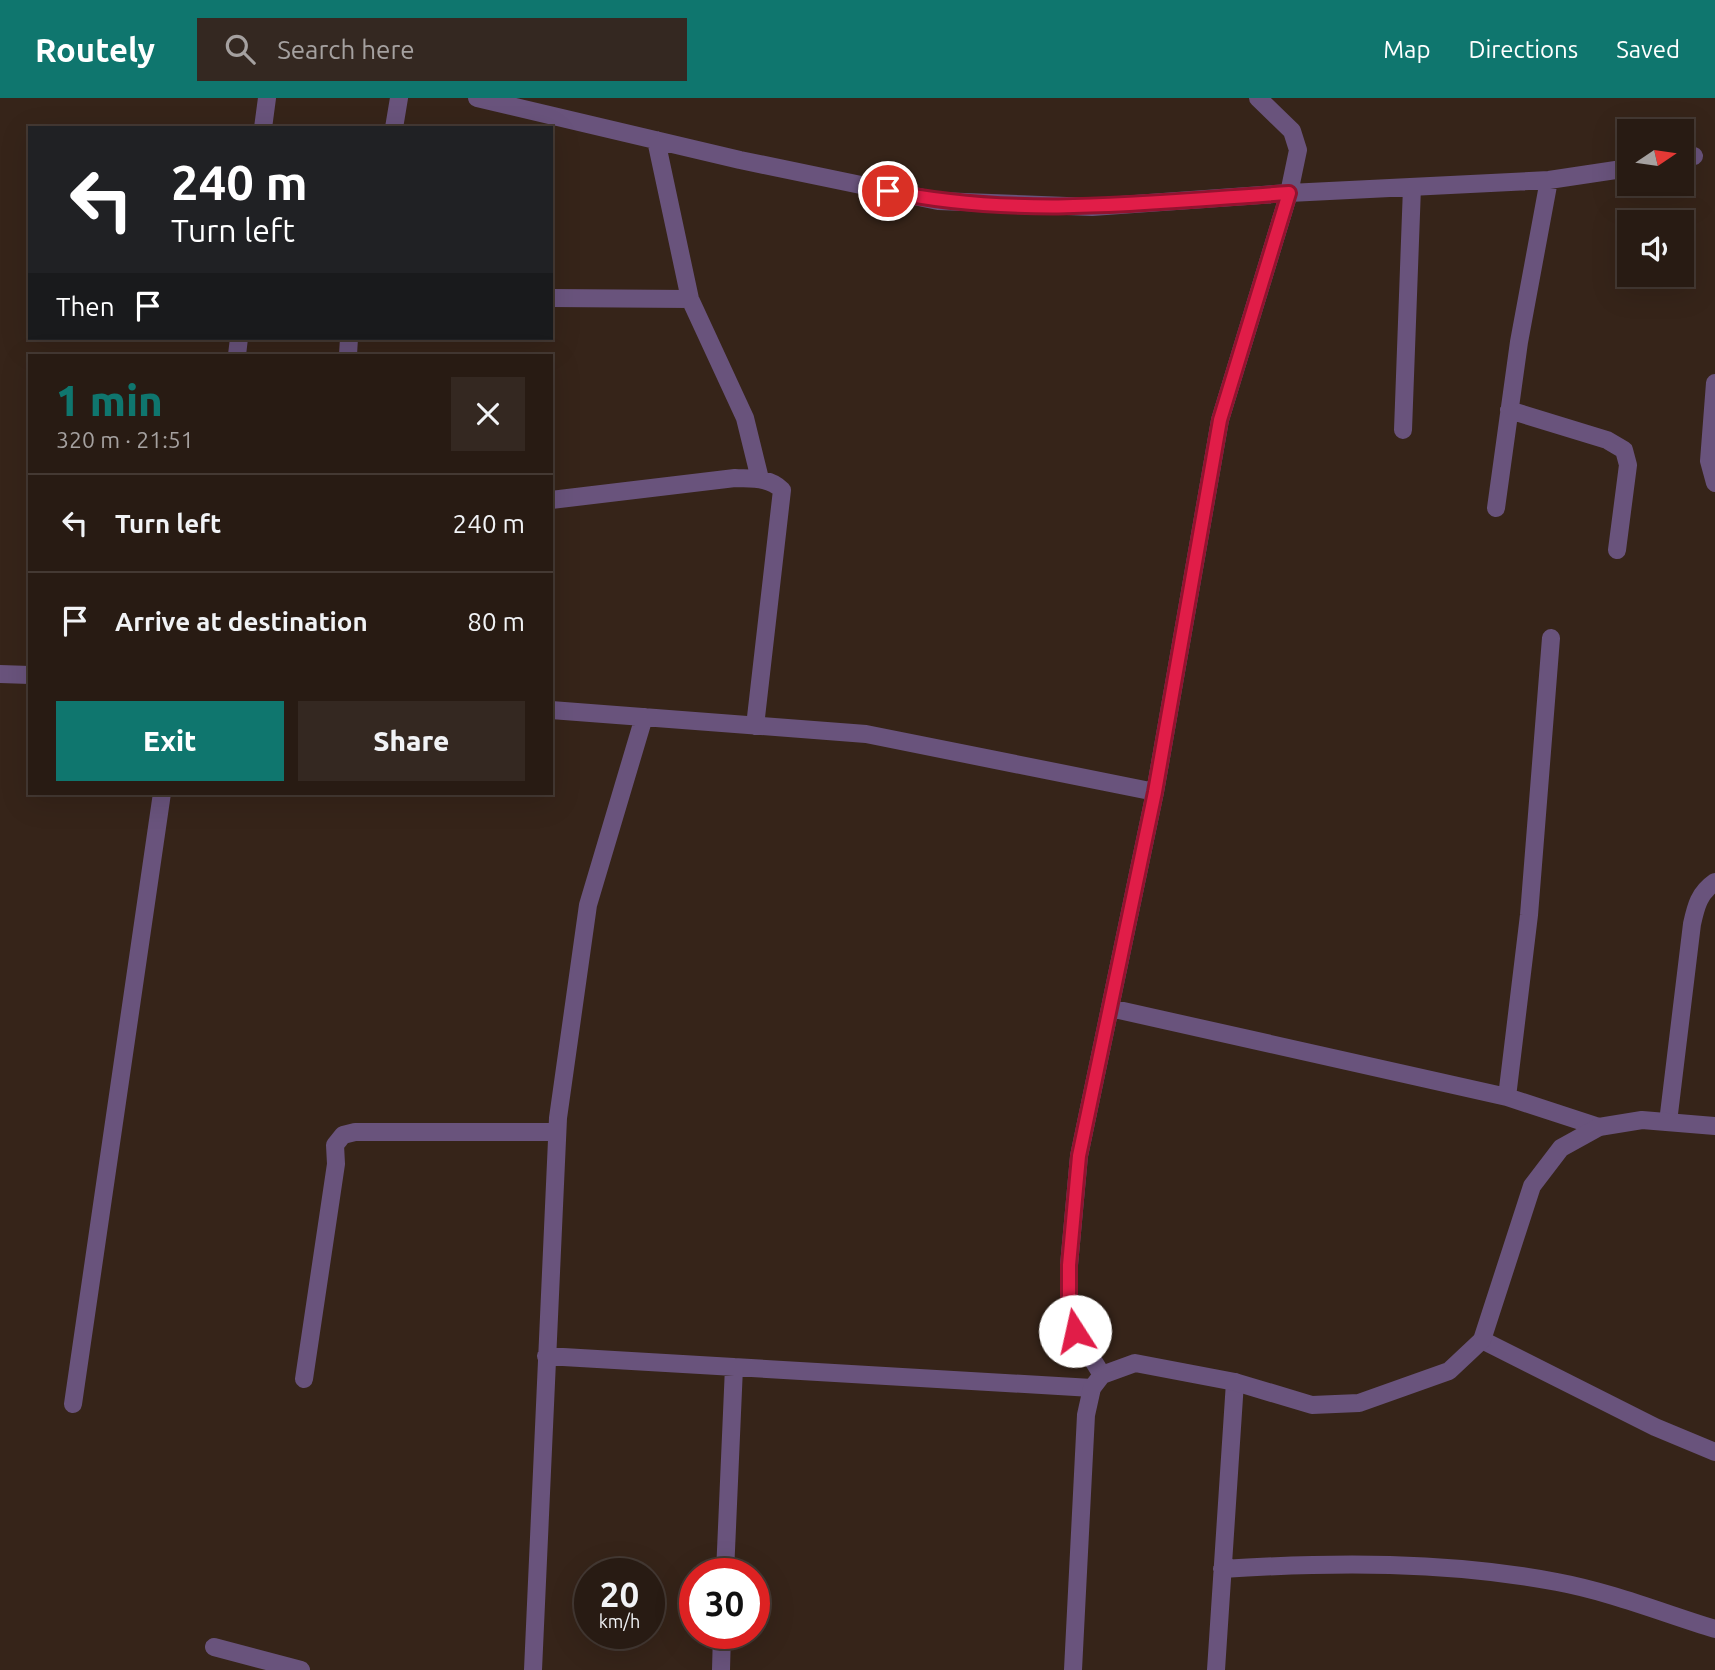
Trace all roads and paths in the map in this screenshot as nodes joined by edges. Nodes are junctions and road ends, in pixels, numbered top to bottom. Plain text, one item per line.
1 (267, 98) edge
2 (399, 98) edge
3 (477, 98) edge
4 (1258, 98) edge
5 (263, 126) edge
6 (394, 126) edge
7 (656, 140) junction
8 (1617, 170) edge
9 (1549, 180) junction
10 (1412, 187) junction
11 (1289, 193) junction
12 (553, 298) edge
13 (690, 299) junction
14 (1715, 383) edge
15 (1509, 410) junction
16 (1403, 430) dead end
17 (760, 479) junction
18 (1715, 483) edge
19 (553, 500) edge
20 (1496, 508) dead end
21 (1617, 550) dead end
22 (1551, 638) dead end
23 (0, 674) edge
24 (28, 675) edge
25 (553, 710) edge
26 (644, 717) junction
27 (755, 726) junction
28 (1155, 792) junction
29 (162, 795) edge
30 (1715, 882) edge
31 (1110, 1008) junction
32 (1507, 1097) junction
33 (1668, 1122) junction
34 (1715, 1126) edge
35 (1599, 1127) junction
36 (556, 1132) junction
37 (1482, 1340) junction
38 (546, 1356) junction
39 (734, 1367) junction
40 (304, 1380) dead end
41 (1097, 1382) junction
42 (1235, 1382) junction
43 (74, 1404) dead end
44 (1715, 1452) edge
45 (726, 1558) edge
46 (1222, 1569) junction
47 (1715, 1629) edge
48 (214, 1647) dead end
49 (722, 1649) edge
50 (301, 1670) edge
51 (533, 1670) edge
52 (721, 1670) edge
53 (1073, 1670) edge
54 (1216, 1670) edge

1 - 5 street
2 - 6 street
3 - 7 street
4 - 11 street
7 - 11 street
7 - 13 street
8 - 9 street
9 - 10 street
9 - 15 street
10 - 11 street
10 - 16 street
11 - 28 street
12 - 13 street
13 - 17 street
14 - 18 street
15 - 20 street
15 - 21 street
17 - 19 street
17 - 27 street
22 - 32 street
23 - 24 street
25 - 26 street
26 - 27 street
26 - 36 street
27 - 28 street
28 - 31 street
29 - 43 street
30 - 33 street
31 - 32 street
31 - 41 street
32 - 35 street
33 - 34 street
33 - 35 street
35 - 37 street
36 - 38 street
36 - 40 street
37 - 42 street
37 - 44 street
38 - 39 street
38 - 51 street
39 - 41 street
39 - 45 street
41 - 42 street
41 - 53 street
42 - 46 street
46 - 47 street
46 - 54 street
48 - 50 street
49 - 52 street

